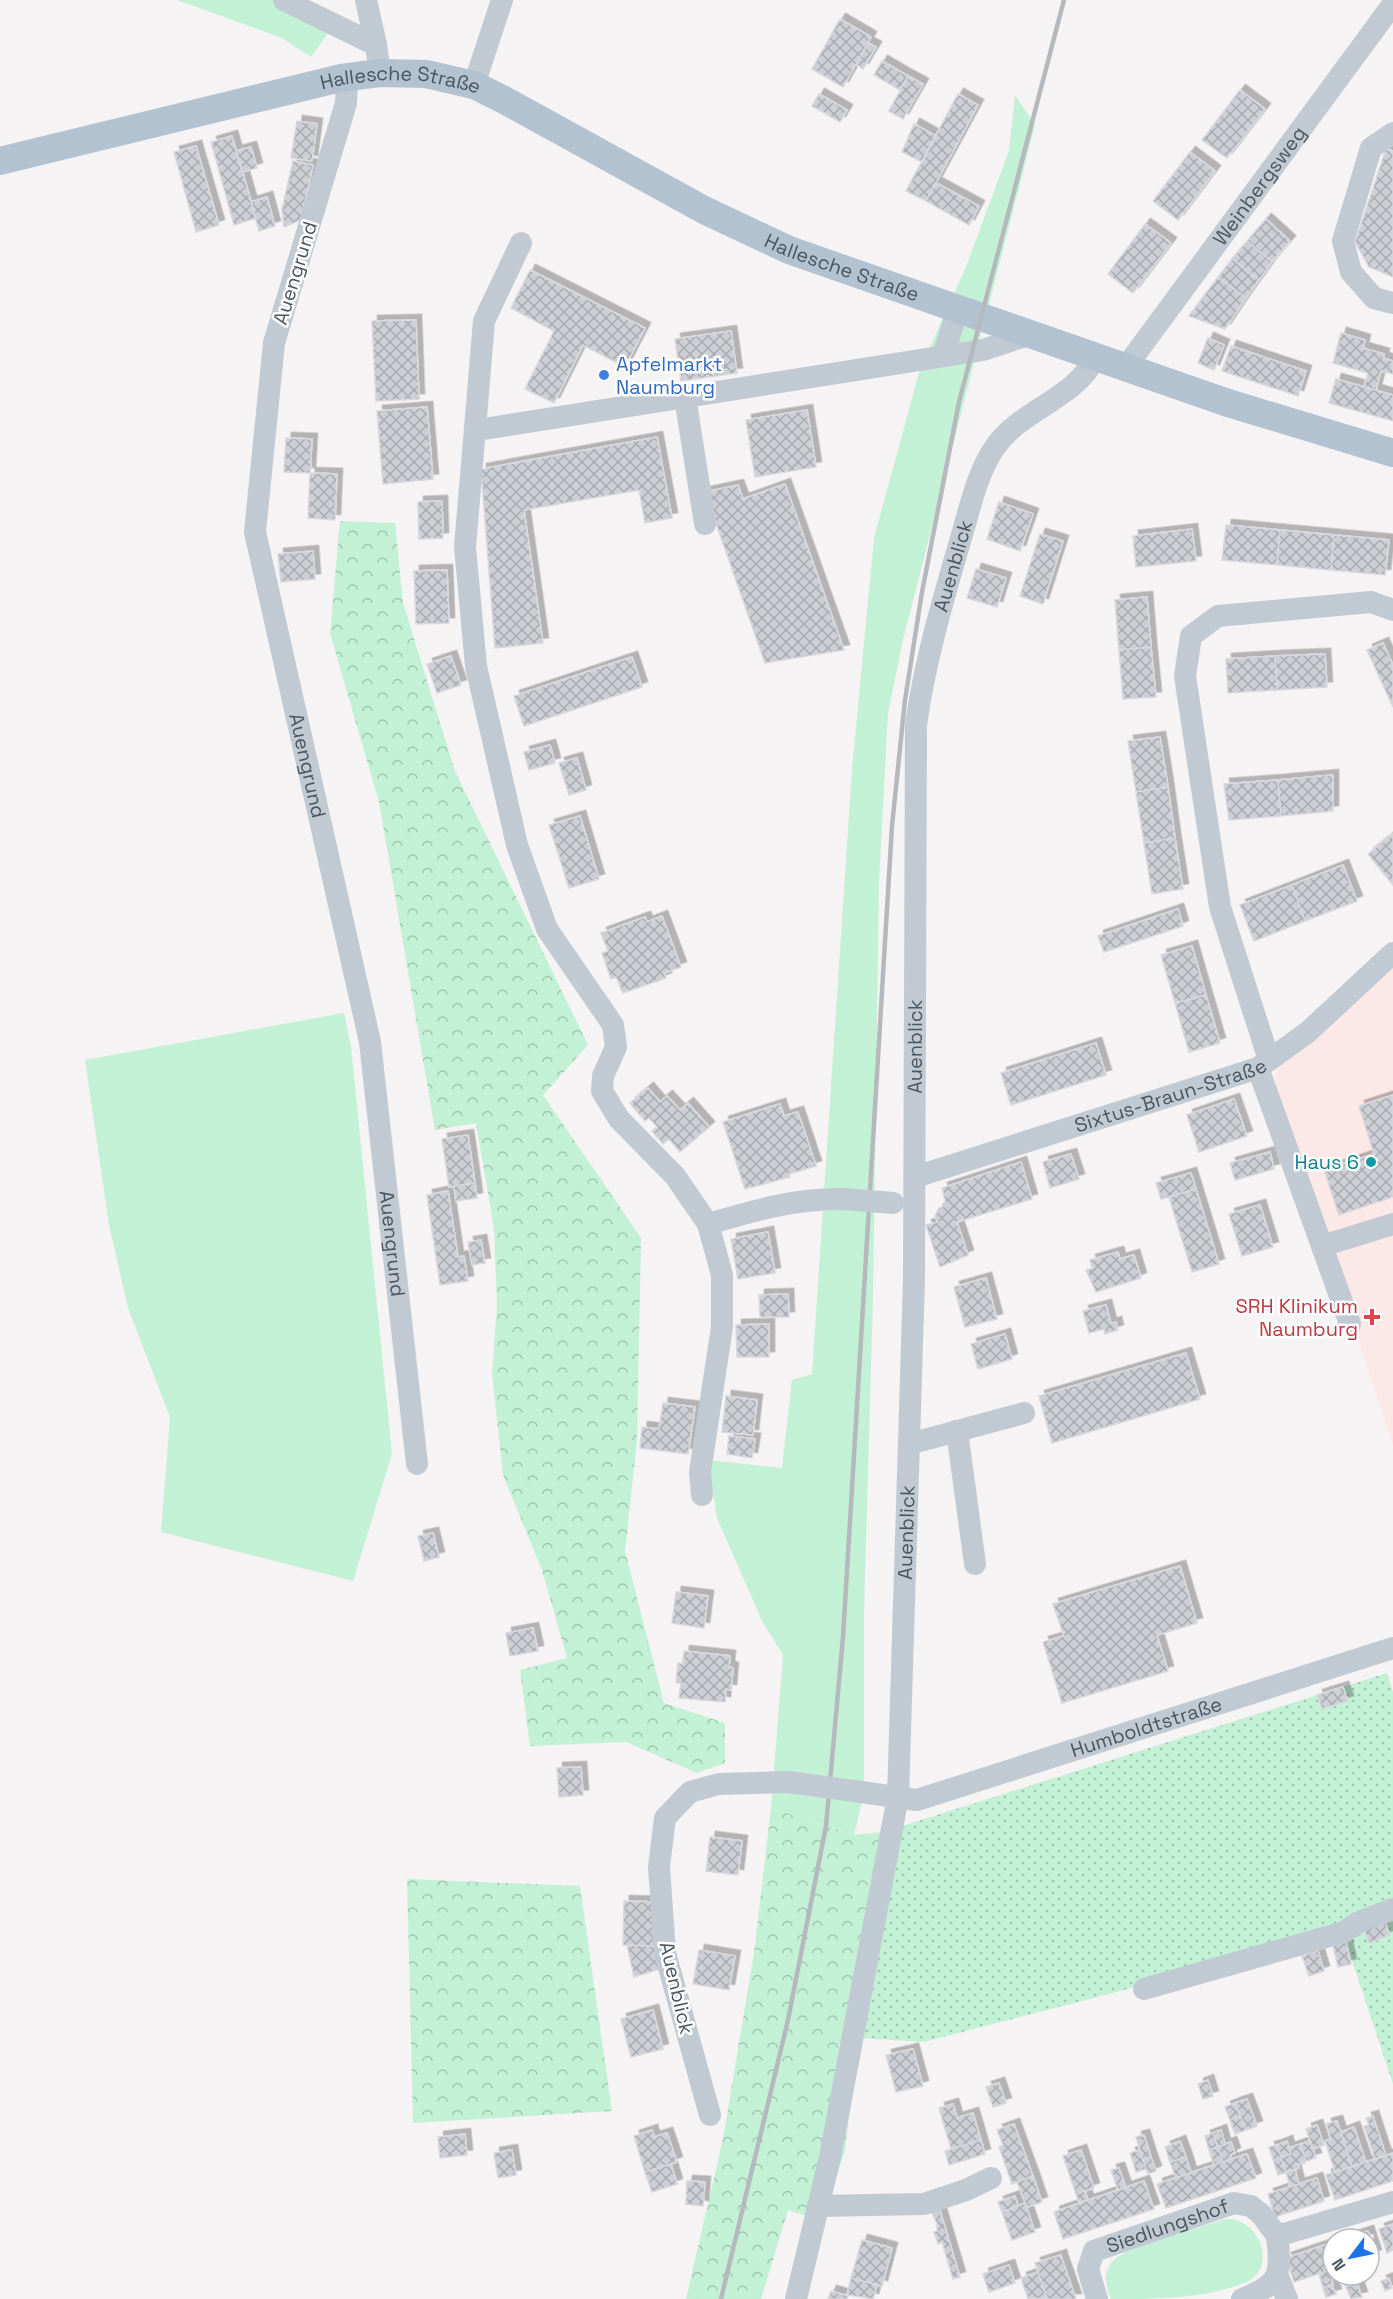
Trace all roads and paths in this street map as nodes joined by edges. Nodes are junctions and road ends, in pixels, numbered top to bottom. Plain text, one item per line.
1 (284, 0) edge
2 (366, 0) edge
3 (502, 0) edge
4 (1393, 4) edge
5 (376, 45) junction
6 (380, 73) junction
7 (347, 77) junction
8 (474, 86) junction
9 (1393, 133) edge
10 (0, 161) edge
11 (521, 243) dead end
12 (1393, 303) edge
13 (958, 309) junction
14 (1031, 334) junction
15 (943, 355) junction
16 (1096, 357) junction
17 (1126, 367) junction
18 (685, 397) junction
19 (477, 430) junction
20 (1393, 453) edge
21 (705, 524) dead end
22 (1393, 610) edge
23 (1393, 953) edge
24 (1263, 1064) junction
25 (915, 1177) junction
26 (904, 1204) junction
27 (708, 1224) junction
28 (1393, 1224) edge
29 (1322, 1246) junction
30 (1350, 1324) dead end
31 (1024, 1413) dead end
32 (957, 1431) junction
33 (909, 1444) junction
34 (417, 1464) dead end
35 (702, 1495) dead end
36 (975, 1564) dead end
37 (1393, 1648) edge
38 (898, 1797) junction
39 (1393, 1909) edge
40 (1144, 1989) dead end
41 (710, 2115) dead end
42 (991, 2178) dead end
43 (1393, 2202) edge
44 (818, 2206) junction
45 (1277, 2236) junction
46 (1278, 2274) junction
47 (796, 2299) edge
48 (1097, 2299) edge
49 (1242, 2299) edge
50 (1287, 2299) edge

1 - 5 street
2 - 5 street
3 - 8 street
4 - 17 street, Weinbergsweg
5 - 6 street
6 - 7 main road, Hallesche Straße
6 - 8 main road, Hallesche Straße
7 - 10 main road, Hallesche Straße
7 - 34 street, Auengrund
8 - 13 main road, Hallesche Straße
9 - 12 street
11 - 19 street
13 - 14 main road, Hallesche Straße
13 - 15 street
14 - 15 street
14 - 16 main road, Hallesche Straße
15 - 18 street
16 - 17 main road, Hallesche Straße
16 - 25 street, Auenblick
17 - 20 main road, Hallesche Straße
18 - 19 street
18 - 21 street
19 - 27 street
22 - 24 street
23 - 24 street, Sixtus-Braun-Straße
24 - 25 street, Sixtus-Braun-Straße
24 - 29 street
25 - 26 street, Auenblick
26 - 27 street, bridge
26 - 33 street, Auenblick
27 - 35 street
28 - 29 street
29 - 30 street
31 - 32 street
32 - 33 street
32 - 36 street
33 - 38 street, Auenblick
37 - 38 street, Humboldtstraße
38 - 41 street, Auenblick, bridge
38 - 44 street, Auenblick
39 - 40 street
42 - 44 street
43 - 45 street
44 - 47 street, Auenblick
45 - 46 street
45 - 48 street, Siedlungshof
46 - 49 street
46 - 50 street

